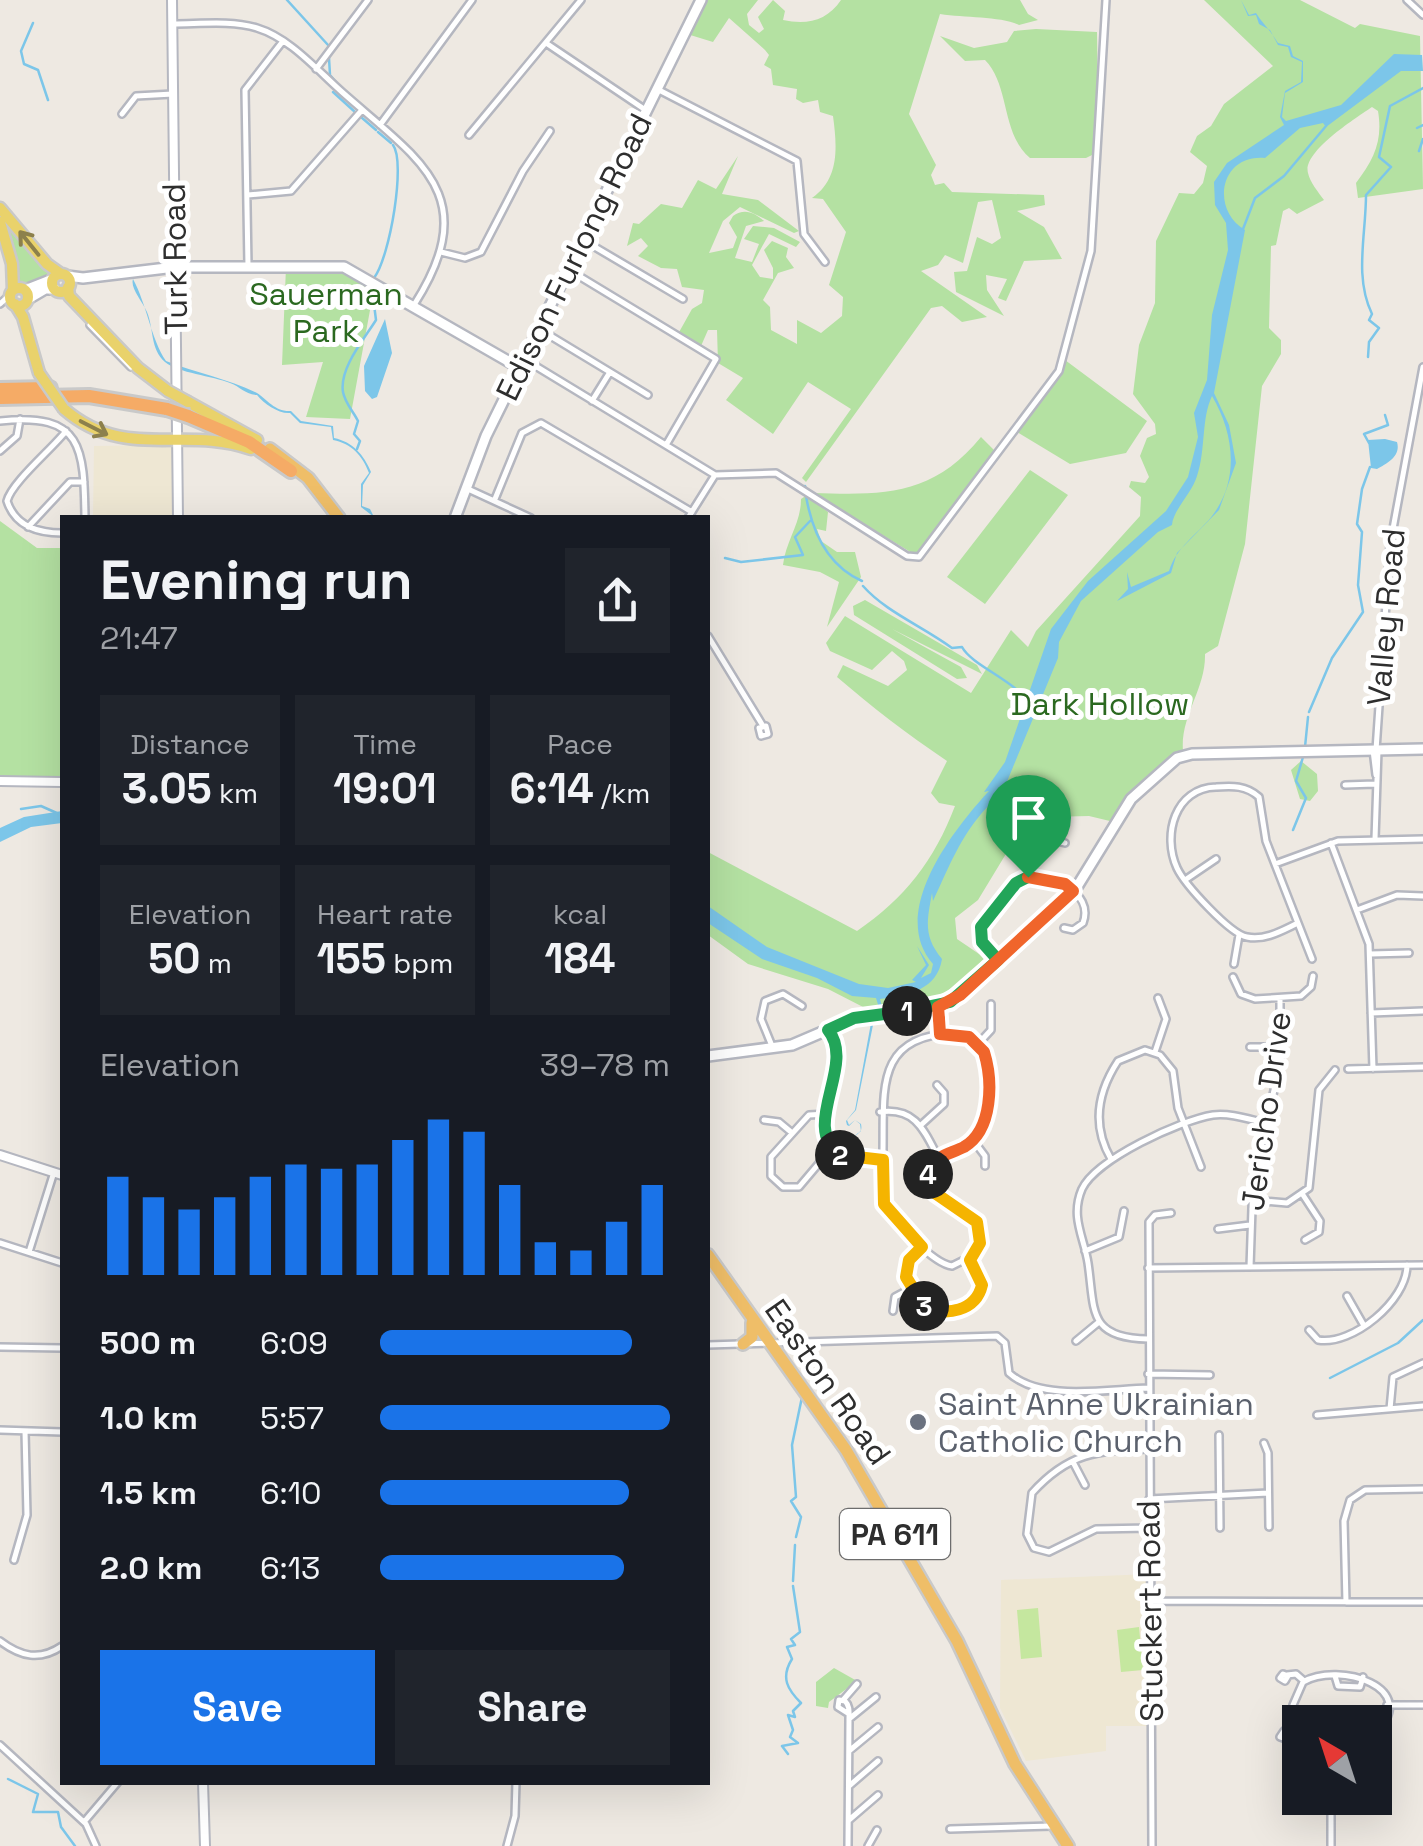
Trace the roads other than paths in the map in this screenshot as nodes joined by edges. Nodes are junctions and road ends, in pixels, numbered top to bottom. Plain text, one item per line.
1 (172, 0) edge
2 (368, 0) edge
3 (472, 0) edge
4 (581, 0) edge
5 (701, 0) edge
6 (1106, 0) edge
7 (1406, 0) edge
8 (1423, 15) edge
9 (173, 24) junction
10 (283, 41) junction
11 (546, 43) junction
12 (316, 69) junction
13 (657, 90) junction
14 (173, 94) junction
15 (362, 110) junction
16 (646, 110) junction
17 (122, 114) dead end
18 (380, 125) junction
19 (550, 131) dead end
20 (469, 135) dead end
21 (246, 195) junction
22 (0, 208) edge
23 (0, 222) edge
24 (584, 240) junction
25 (441, 252) junction
26 (825, 262) dead end
27 (175, 266) junction
28 (248, 266) junction
29 (568, 270) junction
30 (62, 283) junction
31 (18, 297) junction
32 (684, 299) dead end
33 (414, 304) junction
34 (0, 305) edge
35 (539, 329) junction
36 (522, 363) junction
37 (1423, 367) edge
38 (132, 368) dead end
39 (610, 372) junction
40 (0, 389) edge
41 (648, 395) dead end
42 (0, 398) edge
43 (592, 401) junction
44 (167, 402) junction
45 (187, 410) junction
46 (20, 419) junction
47 (0, 421) edge
48 (66, 431) junction
49 (177, 442) junction
50 (666, 445) junction
51 (270, 449) joint
52 (0, 451) edge
53 (291, 471) junction
54 (715, 475) junction
55 (84, 482) junction
56 (465, 488) junction
57 (495, 499) junction
58 (84, 515) edge
59 (178, 515) edge
60 (336, 515) edge
61 (337, 515) edge
62 (455, 515) edge
63 (525, 515) edge
64 (690, 515) edge
65 (28, 527) junction
66 (60, 532) edge
67 (710, 639) edge
68 (763, 726) dead end
69 (1423, 749) edge
70 (1376, 750) junction
71 (0, 782) edge
72 (60, 782) edge
73 (1375, 784) junction
74 (1345, 785) dead end
75 (1375, 839) junction
76 (1423, 839) edge
77 (1065, 843) dead end
78 (1330, 843) junction
79 (1216, 859) dead end
80 (1275, 864) junction
81 (1028, 877) junction
82 (1185, 880) junction
83 (1073, 891) junction
84 (1423, 896) edge
85 (1357, 910) junction
86 (1298, 923) junction
87 (1064, 928) dead end
88 (1239, 935) junction
89 (1408, 953) dead end
90 (1370, 954) junction
91 (1312, 959) dead end
92 (998, 960) junction
93 (1234, 964) dead end
94 (1313, 976) dead end
95 (1233, 977) dead end
96 (1158, 998) dead end
97 (1280, 998) junction
98 (992, 1004) dead end
99 (802, 1006) dead end
100 (938, 1007) junction
101 (1423, 1011) edge
102 (1371, 1014) junction
103 (828, 1030) junction
104 (940, 1034) junction
105 (978, 1044) junction
106 (1250, 1047) dead end
107 (1280, 1047) junction
108 (773, 1049) junction
109 (1155, 1052) junction
110 (710, 1056) edge
111 (1423, 1067) edge
112 (1373, 1068) junction
113 (1348, 1069) dead end
114 (1336, 1070) dead end
115 (937, 1085) dead end
116 (880, 1112) junction
117 (827, 1114) junction
118 (764, 1120) dead end
119 (1266, 1123) junction
120 (921, 1125) junction
121 (1186, 1125) junction
122 (792, 1132) junction
123 (972, 1140) junction
124 (832, 1148) junction
125 (0, 1155) edge
126 (939, 1158) junction
127 (1110, 1159) junction
128 (883, 1160) junction
129 (985, 1166) dead end
130 (1200, 1166) dead end
131 (58, 1174) edge
132 (1303, 1195) junction
133 (1251, 1200) junction
134 (1124, 1211) dead end
135 (1171, 1213) dead end
136 (1250, 1225) junction
137 (1218, 1230) dead end
138 (1305, 1240) dead end
139 (0, 1243) edge
140 (922, 1247) junction
141 (1085, 1251) junction
142 (29, 1252) junction
143 (710, 1257) edge
144 (970, 1260) junction
145 (60, 1262) edge
146 (1407, 1265) junction
147 (1423, 1265) edge
148 (1250, 1267) junction
149 (1148, 1268) junction
150 (910, 1288) junction
151 (1347, 1296) dead end
152 (893, 1310) dead end
153 (750, 1319) junction
154 (1099, 1322) junction
155 (1363, 1324) junction
156 (1309, 1330) dead end
157 (1148, 1339) junction
158 (1076, 1341) dead end
159 (768, 1343) junction
160 (743, 1344) junction
161 (710, 1345) edge
162 (0, 1347) edge
163 (60, 1348) edge
164 (1423, 1364) edge
165 (1148, 1374) junction
166 (1210, 1375) dead end
167 (1148, 1388) junction
168 (1423, 1406) edge
169 (1390, 1409) junction
170 (1318, 1416) dead end
171 (0, 1430) edge
172 (25, 1431) junction
173 (60, 1432) edge
174 (1219, 1434) dead end
175 (1264, 1443) dead end
176 (1148, 1449) junction
177 (1073, 1462) junction
178 (1084, 1486) dead end
179 (1423, 1489) edge
180 (1268, 1493) junction
181 (1220, 1496) junction
182 (1149, 1499) junction
183 (1268, 1526) dead end
184 (1149, 1528) junction
185 (1220, 1528) dead end
186 (14, 1560) dead end
187 (1150, 1601) junction
188 (1346, 1602) junction
189 (1423, 1602) edge
190 (0, 1641) edge
191 (60, 1647) edge
192 (1288, 1675) dead end
193 (1335, 1676) junction
194 (1364, 1677) junction
195 (1304, 1681) junction
196 (857, 1684) dead end
197 (876, 1697) dead end
198 (1295, 1705) edge
199 (1387, 1705) edge
200 (1392, 1705) edge
201 (1423, 1705) edge
202 (849, 1717) junction
203 (878, 1727) dead end
204 (0, 1745) edge
205 (849, 1751) junction
206 (878, 1762) dead end
207 (115, 1785) edge
208 (203, 1785) edge
209 (516, 1785) edge
210 (849, 1786) junction
211 (878, 1796) dead end
212 (1331, 1815) edge
213 (848, 1820) junction
214 (84, 1822) junction
215 (1056, 1823) junction
216 (877, 1830) dead end
217 (950, 1830) dead end
218 (96, 1846) edge
219 (205, 1846) edge
220 (508, 1846) edge
221 (848, 1846) edge
222 (868, 1846) edge
223 (1071, 1846) edge
224 (1152, 1846) edge
225 (1332, 1846) edge

1 - 9 street, Turk Road
2 - 12 street
3 - 18 street
4 - 11 street
5 - 13 main road, Edison Furlong Road
6 - 54 street
7 - 8 street
9 - 10 street
9 - 14 street, Turk Road
10 - 12 street
10 - 21 street
11 - 16 street
11 - 20 street
12 - 15 street
13 - 16 main road, Edison Furlong Road
13 - 26 street
14 - 17 street
14 - 27 street, Turk Road
15 - 18 street
15 - 21 street
16 - 24 main road, Edison Furlong Road
18 - 25 street
19 - 25 street
21 - 28 street
30 -> 22 main road
23 - 31 main road
24 - 29 main road, Edison Furlong Road
24 - 32 street
25 - 33 street
27 - 28 main road
27 - 30 main road
27 - 49 street, Turk Road
28 - 33 main road
29 - 35 main road, Edison Furlong Road
29 - 50 street
30 - 31 main road
30 - 38 street
30 - 44 main road
31 - 34 street
31 -> 49 main road, bridge
33 - 36 main road
35 - 36 main road, Edison Furlong Road
35 - 39 street
36 - 43 street
36 - 56 main road, Edison Furlong Road
37 - 70 street, Valley Road
39 - 41 street
39 - 43 street
40 - 44 highway
42 - 44 highway
43 - 50 street
44 - 45 highway, bridge
45 - 51 highway
45 - 53 highway
46 - 47 street
46 - 48 street
46 - 52 street
48 - 55 street
48 - 65 street
49 - 53 main road
49 - 59 street, Turk Road
50 - 54 street
51 - 61 highway
53 - 60 highway
54 - 64 street
55 - 58 street
55 - 65 street
56 - 57 street
56 - 62 main road, Edison Furlong Road
57 - 63 street
57 - 64 street
65 - 66 street
67 - 68 street
69 - 70 main road
70 - 73 street, Valley Road
70 - 83 main road
71 - 72 street
73 - 74 street
73 - 75 street, Valley Road
75 - 76 street
75 - 78 street
77 - 81 street
78 - 80 street
78 - 85 street
79 - 82 street
80 - 82 street
80 - 86 street
81 - 83 street
81 - 92 street
82 - 88 street
83 - 87 street
83 - 92 main road
84 - 85 street
85 - 90 street
86 - 88 street
86 - 91 street
88 - 93 street
89 - 90 street
90 - 102 street
92 - 100 main road
94 - 97 street, Jericho Drive
95 - 97 street
96 - 109 street
97 - 107 street, Jericho Drive
98 - 105 street
99 - 108 street
100 - 103 main road
100 - 104 street
101 - 102 street
102 - 112 street
103 - 108 main road
103 - 117 street
104 - 105 street
104 - 116 street
105 - 123 street
106 - 107 street
107 - 119 street, Jericho Drive
108 - 110 main road
109 - 121 street
109 - 127 street
111 - 112 street
112 - 113 street
114 - 132 street
115 - 120 street
116 - 120 street
116 - 128 street
117 - 122 street
117 - 124 street
118 - 122 street
119 - 121 street
119 - 133 street, Jericho Drive
120 - 126 street
121 - 127 street
121 - 130 street
122 - 124 street
123 - 126 street
123 - 129 street
124 - 128 street
125 - 131 street
126 - 144 street
127 - 141 street
128 - 140 street
131 - 142 street
132 - 133 street
132 - 138 street
133 - 136 street, Jericho Drive
134 - 141 street
135 - 149 street, Stuckert Road
136 - 137 street
136 - 148 street, Jericho Drive
139 - 142 street
140 - 144 street
140 - 150 street
141 - 154 street
142 - 145 street
143 - 153 highway, Easton Road / PA 611
144 - 150 street
146 - 147 street
146 - 148 street
146 - 155 street
148 - 149 street
149 - 157 street, Stuckert Road
150 - 152 street
151 - 155 street
153 - 159 highway, Easton Road / PA 611
153 - 160 highway
154 - 157 street
154 - 158 street
155 - 156 street
157 - 165 street, Stuckert Road
159 - 160 street
159 - 167 street
159 - 215 highway, Easton Road / PA 611
160 - 161 street
162 - 163 street
164 - 169 street
165 - 166 street
165 - 167 street, Stuckert Road
167 - 176 street, Stuckert Road
168 - 169 street
169 - 170 street
171 - 172 street
172 - 173 street
172 - 186 street
174 - 181 street
175 - 180 street
176 - 177 street
176 - 182 street, Stuckert Road
177 - 178 street
177 - 184 street
179 - 188 street
180 - 181 street
180 - 183 street
181 - 182 street
181 - 185 street
182 - 184 street, Stuckert Road
184 - 187 street, Stuckert Road
187 - 188 street
187 - 224 street, Stuckert Road
188 - 189 street
190 - 191 street
192 - 195 street
193 - 194 street
193 - 194 street
193 - 195 street
194 - 199 street
195 - 198 street
196 - 202 street
197 - 202 street
200 - 201 street
202 - 205 street
203 - 205 street
204 - 214 street
205 - 210 street
206 - 210 street
207 - 214 street
208 - 219 street
209 - 220 street
210 - 213 street
211 - 213 street
212 - 225 street
213 - 221 street
214 - 218 street
215 - 217 street
215 - 223 highway, Easton Road / PA 611
216 - 222 street

